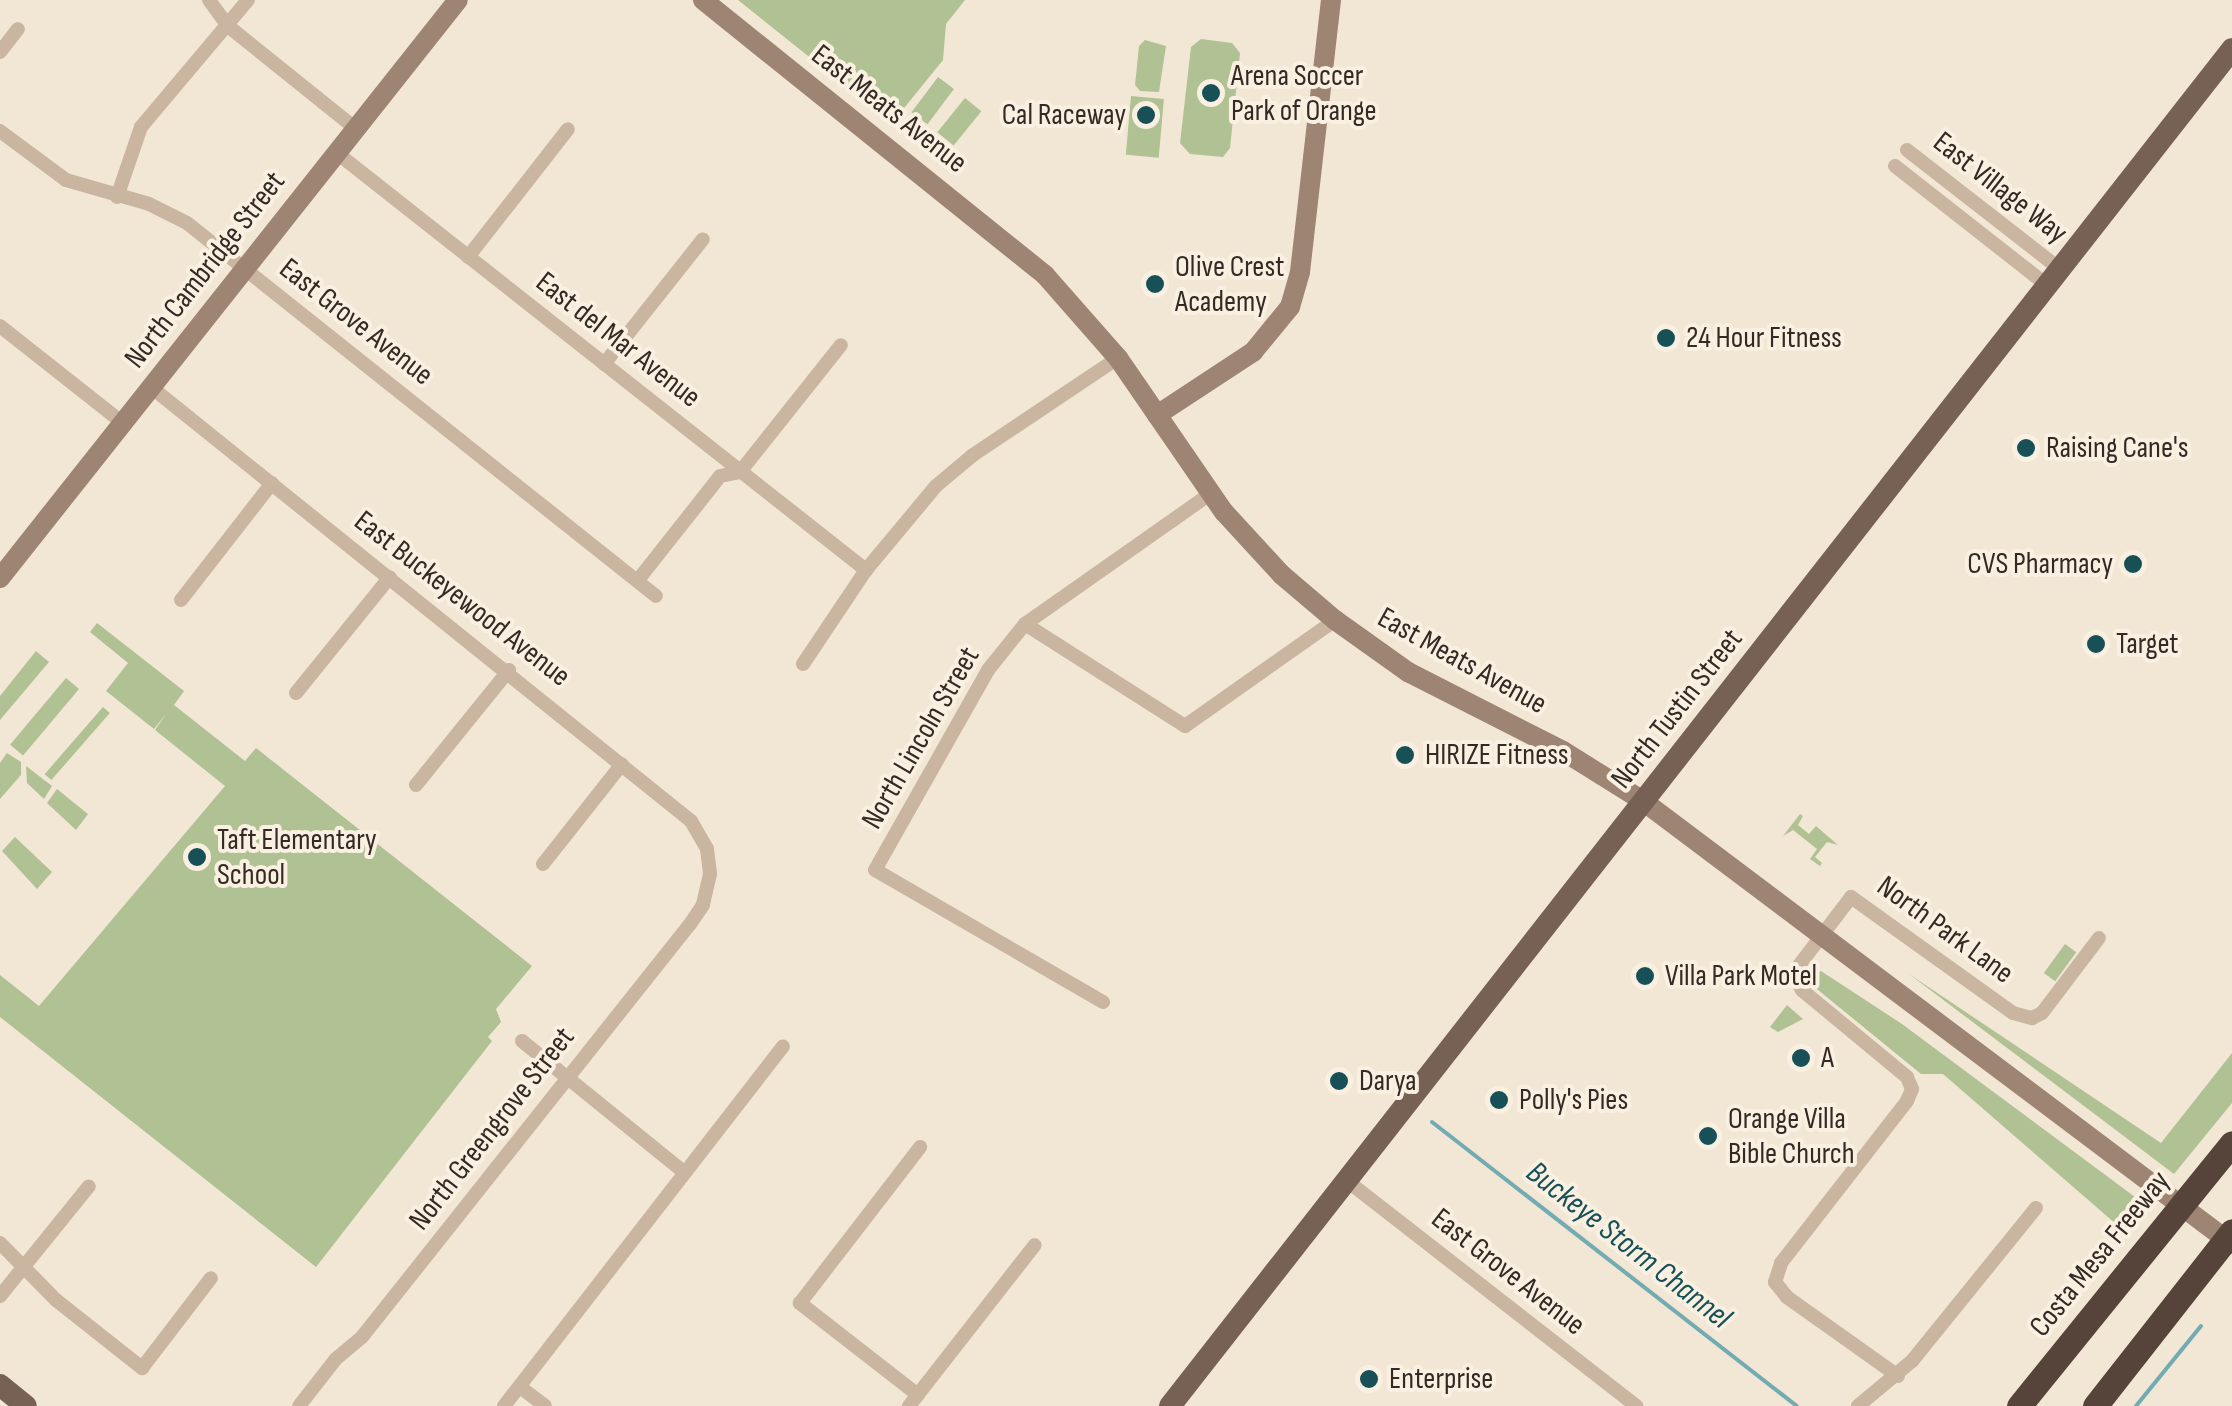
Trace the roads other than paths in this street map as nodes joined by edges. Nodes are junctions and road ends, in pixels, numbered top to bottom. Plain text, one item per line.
1 (209, 0) edge
2 (248, 0) edge
3 (458, 0) edge
4 (703, 0) edge
5 (1331, 0) edge
6 (228, 26) junction
7 (18, 29) dead end
8 (2232, 49) edge
9 (0, 52) edge
10 (356, 129) junction
11 (568, 129) dead end
12 (0, 131) edge
13 (1908, 150) dead end
14 (337, 153) junction
15 (1895, 166) dead end
16 (117, 197) junction
17 (704, 239) dead end
18 (468, 256) junction
19 (244, 268) junction
20 (2053, 277) junction
21 (0, 326) edge
22 (841, 345) dead end
23 (1118, 358) junction
24 (604, 364) junction
25 (151, 387) junction
26 (1156, 416) junction
27 (122, 422) junction
28 (740, 472) junction
29 (272, 483) junction
30 (1210, 494) junction
31 (866, 570) junction
32 (390, 577) junction
33 (0, 578) edge
34 (638, 580) junction
35 (656, 596) dead end
36 (181, 600) dead end
37 (1335, 620) junction
38 (1025, 624) junction
39 (803, 664) dead end
40 (509, 670) junction
41 (296, 693) dead end
42 (622, 764) junction
43 (416, 785) dead end
44 (1644, 802) junction
45 (543, 864) dead end
46 (710, 874) joint
47 (1820, 936) junction
48 (2099, 938) dead end
49 (1102, 1002) dead end
50 (522, 1041) dead end
51 (783, 1046) dead end
52 (567, 1077) junction
53 (2232, 1143) edge
54 (920, 1147) dead end
55 (684, 1172) junction
56 (1346, 1180) junction
57 (89, 1186) dead end
58 (2036, 1208) dead end
59 (2232, 1231) edge
60 (0, 1243) edge
61 (2232, 1244) edge
62 (1035, 1245) dead end
63 (24, 1266) junction
64 (211, 1278) dead end
65 (0, 1296) edge
66 (1898, 1376) junction
67 (0, 1385) edge
68 (520, 1386) junction
69 (913, 1400) edge
70 (26, 1406) edge
71 (299, 1406) edge
72 (504, 1406) edge
73 (546, 1406) edge
74 (1170, 1406) edge
75 (1636, 1406) edge
76 (1858, 1406) edge
77 (2019, 1406) edge
78 (2094, 1406) edge

1 - 6 street
2 - 6 street
3 - 10 street, North Cambridge Street
4 - 23 street, East Meats Avenue
5 - 26 street
6 - 10 street
6 - 16 street
7 - 9 street
8 - 20 main road, North Tustin Street
10 - 14 street, North Cambridge Street
11 - 18 street
12 - 16 street, East Grove Avenue
13 - 20 street, East Village Way
14 - 18 street, East del Mar Avenue
14 - 19 street, North Cambridge Street
15 - 20 street, East Village Way
16 - 19 street, East Grove Avenue
17 - 24 street
18 - 24 street, East del Mar Avenue
19 - 25 street, North Cambridge Street
19 - 34 street, East Grove Avenue
20 - 44 main road, North Tustin Street
21 - 27 street
22 - 28 street
23 - 26 street, East Meats Avenue
23 - 31 street
24 - 28 street, East del Mar Avenue
25 - 27 street, North Cambridge Street
25 - 29 street, East Buckeyewood Avenue
26 - 30 street, East Meats Avenue
27 - 33 street, North Cambridge Street
28 - 31 street, East del Mar Avenue
28 - 34 street
29 - 32 street, East Buckeyewood Avenue
29 - 36 street
30 - 37 street, East Meats Avenue
30 - 38 street, North Lincoln Street
31 - 39 street
32 - 40 street, East Buckeyewood Avenue
32 - 41 street
34 - 35 street, East Grove Avenue
37 - 38 street
37 - 44 street, East Meats Avenue
38 - 49 street, North Lincoln Street
40 - 42 street, East Buckeyewood Avenue
40 - 43 street
42 - 45 street
42 - 46 street, East Buckeyewood Avenue
44 - 47 street, East Meats Avenue
44 - 56 main road, North Tustin Street
46 - 52 street, North Greengrove Street
47 - 48 street, North Park Lane
47 - 61 street, East Meats Avenue
47 - 66 street, North Park Lane
50 - 52 street
51 - 55 street
52 - 55 street
52 - 71 street, North Greengrove Street
53 - 77 highway, Costa Mesa Freeway
54 - 69 street
55 - 68 street
56 - 74 main road, North Tustin Street
56 - 75 street, East Grove Avenue
57 - 63 street
58 - 66 street
59 - 78 highway
60 - 63 street
62 - 69 street
63 - 64 street
63 - 65 street
66 - 76 street
67 - 70 main road
68 - 72 street
68 - 73 street

